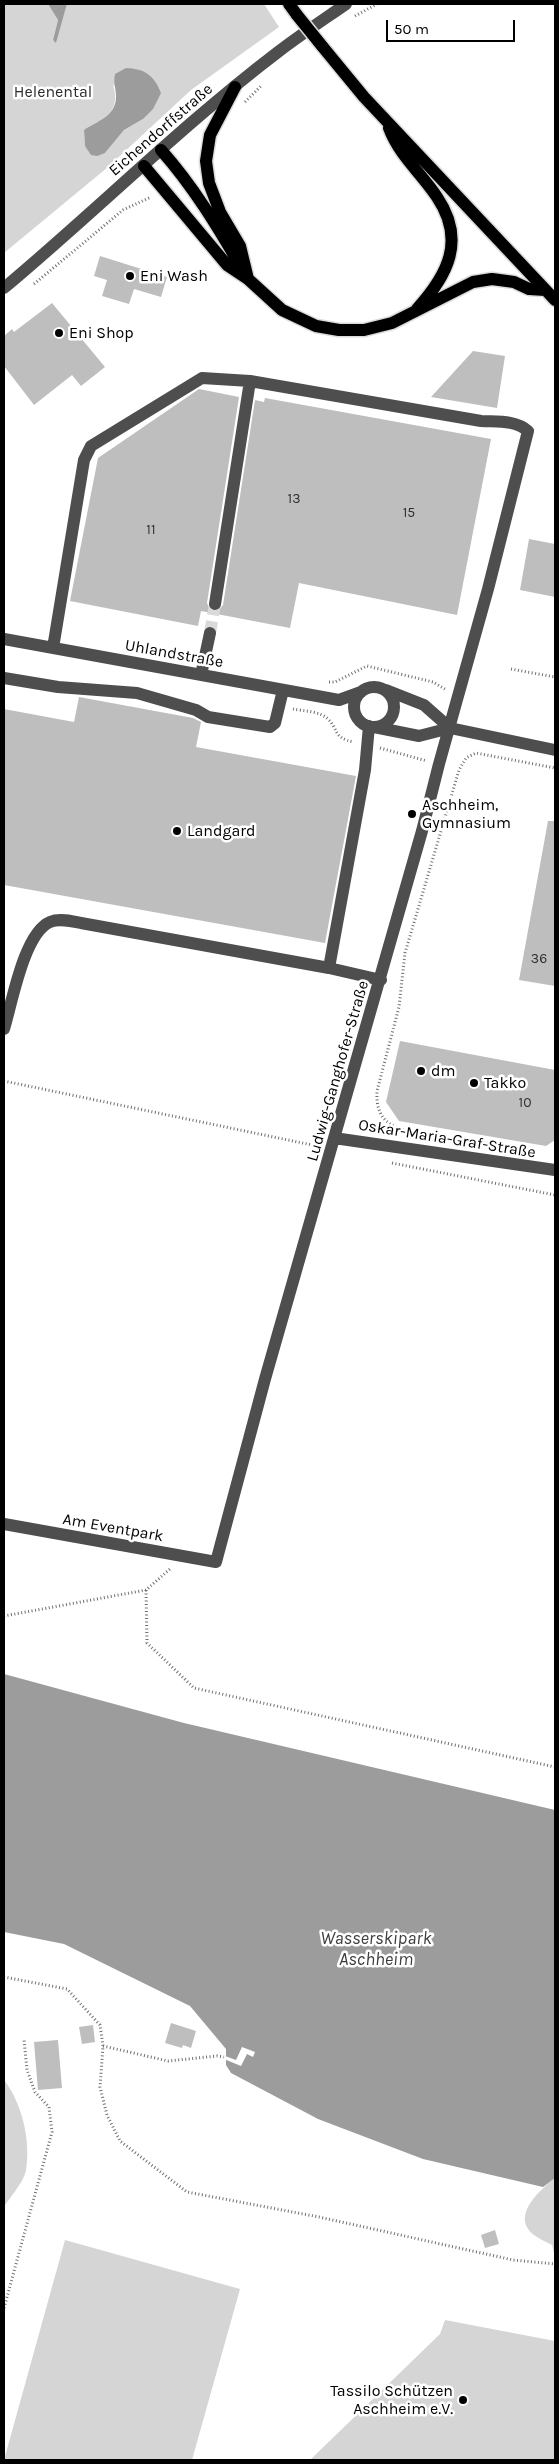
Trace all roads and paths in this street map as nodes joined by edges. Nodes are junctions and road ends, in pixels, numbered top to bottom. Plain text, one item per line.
1 (289, 4) edge
2 (346, 4) edge
3 (377, 4) edge
4 (349, 20) dead end
5 (265, 82) dead end
6 (235, 87) junction
7 (238, 108) dead end
8 (387, 122) junction
9 (161, 150) junction
10 (144, 166) junction
11 (161, 187) junction
12 (248, 279) junction
13 (4, 288) edge
14 (27, 289) dead end
15 (546, 290) junction
16 (555, 300) edge
17 (414, 313) junction
18 (250, 381) junction
19 (215, 604) tunnel mouth
20 (210, 633) tunnel mouth
21 (4, 638) edge
22 (53, 648) junction
23 (511, 669) dead end
24 (201, 675) junction
25 (555, 677) edge
26 (4, 678) edge
27 (326, 681) dead end
28 (282, 690) junction
29 (384, 690) junction
30 (361, 692) junction
31 (458, 697) junction
32 (339, 700) junction
33 (358, 719) junction
34 (371, 727) junction
35 (450, 728) junction
36 (555, 750) edge
37 (555, 768) edge
38 (329, 968) junction
39 (381, 980) junction
40 (4, 1029) edge
41 (4, 1081) edge
42 (433, 1136) dead end
43 (333, 1144) junction
44 (388, 1162) dead end
45 (554, 1171) edge
46 (555, 1195) edge
47 (4, 1524) edge
48 (184, 1557) junction
49 (216, 1562) joint
50 (146, 1590) junction
51 (4, 1616) edge
52 (555, 1767) edge
53 (4, 1977) edge
54 (24, 2040) dead end
55 (104, 2046) junction
56 (224, 2057) dead end
57 (555, 2264) edge
58 (4, 2308) edge

1 - 8 main road, bridge
2 - 6 street, Eichendorffstraße
3 - 4 path
5 - 7 path
6 - 9 street, Eichendorffstraße
6 - 12 main road
8 - 15 main road
8 - 17 main road
9 - 10 street, Eichendorffstraße
9 - 12 main road
10 - 11 main road
10 - 13 street, Eichendorffstraße
11 - 12 main road
11 - 14 path
12 - 17 main road
15 - 16 main road
15 - 17 main road
18 - 19 street
18 - 22 street
18 - 31 street, Ludwig-Ganghofer-Straße
20 - 24 street
21 - 22 street, Uhlandstraße
22 - 24 street, Uhlandstraße
23 - 25 path
24 - 28 street, Uhlandstraße
26 - 28 street
27 - 31 path
28 - 32 street, Uhlandstraße
29 - 30 street, Uhlandstraße
29 - 34 street
29 - 35 street, Uhlandstraße
30 - 32 street, Uhlandstraße
30 - 33 street
31 - 35 street, Ludwig-Ganghofer-Straße
32 - 33 street, Uhlandstraße
33 - 34 street, Uhlandstraße
34 - 35 street, Uhlandstraße
34 - 38 street
35 - 36 street, Uhlandstraße
35 - 39 street, Ludwig-Ganghofer-Straße
37 - 42 path
38 - 39 street
38 - 40 street
39 - 43 street, Ludwig-Ganghofer-Straße
41 - 43 path
43 - 45 street, Oskar-Maria-Graf-Straße
43 - 49 street, Ludwig-Ganghofer-Straße
44 - 46 path
47 - 48 street, Am Eventpark
48 - 49 street, Am Eventpark
48 - 50 path
50 - 51 path
50 - 52 path
53 - 55 path
54 - 58 path
55 - 56 path
55 - 57 path

